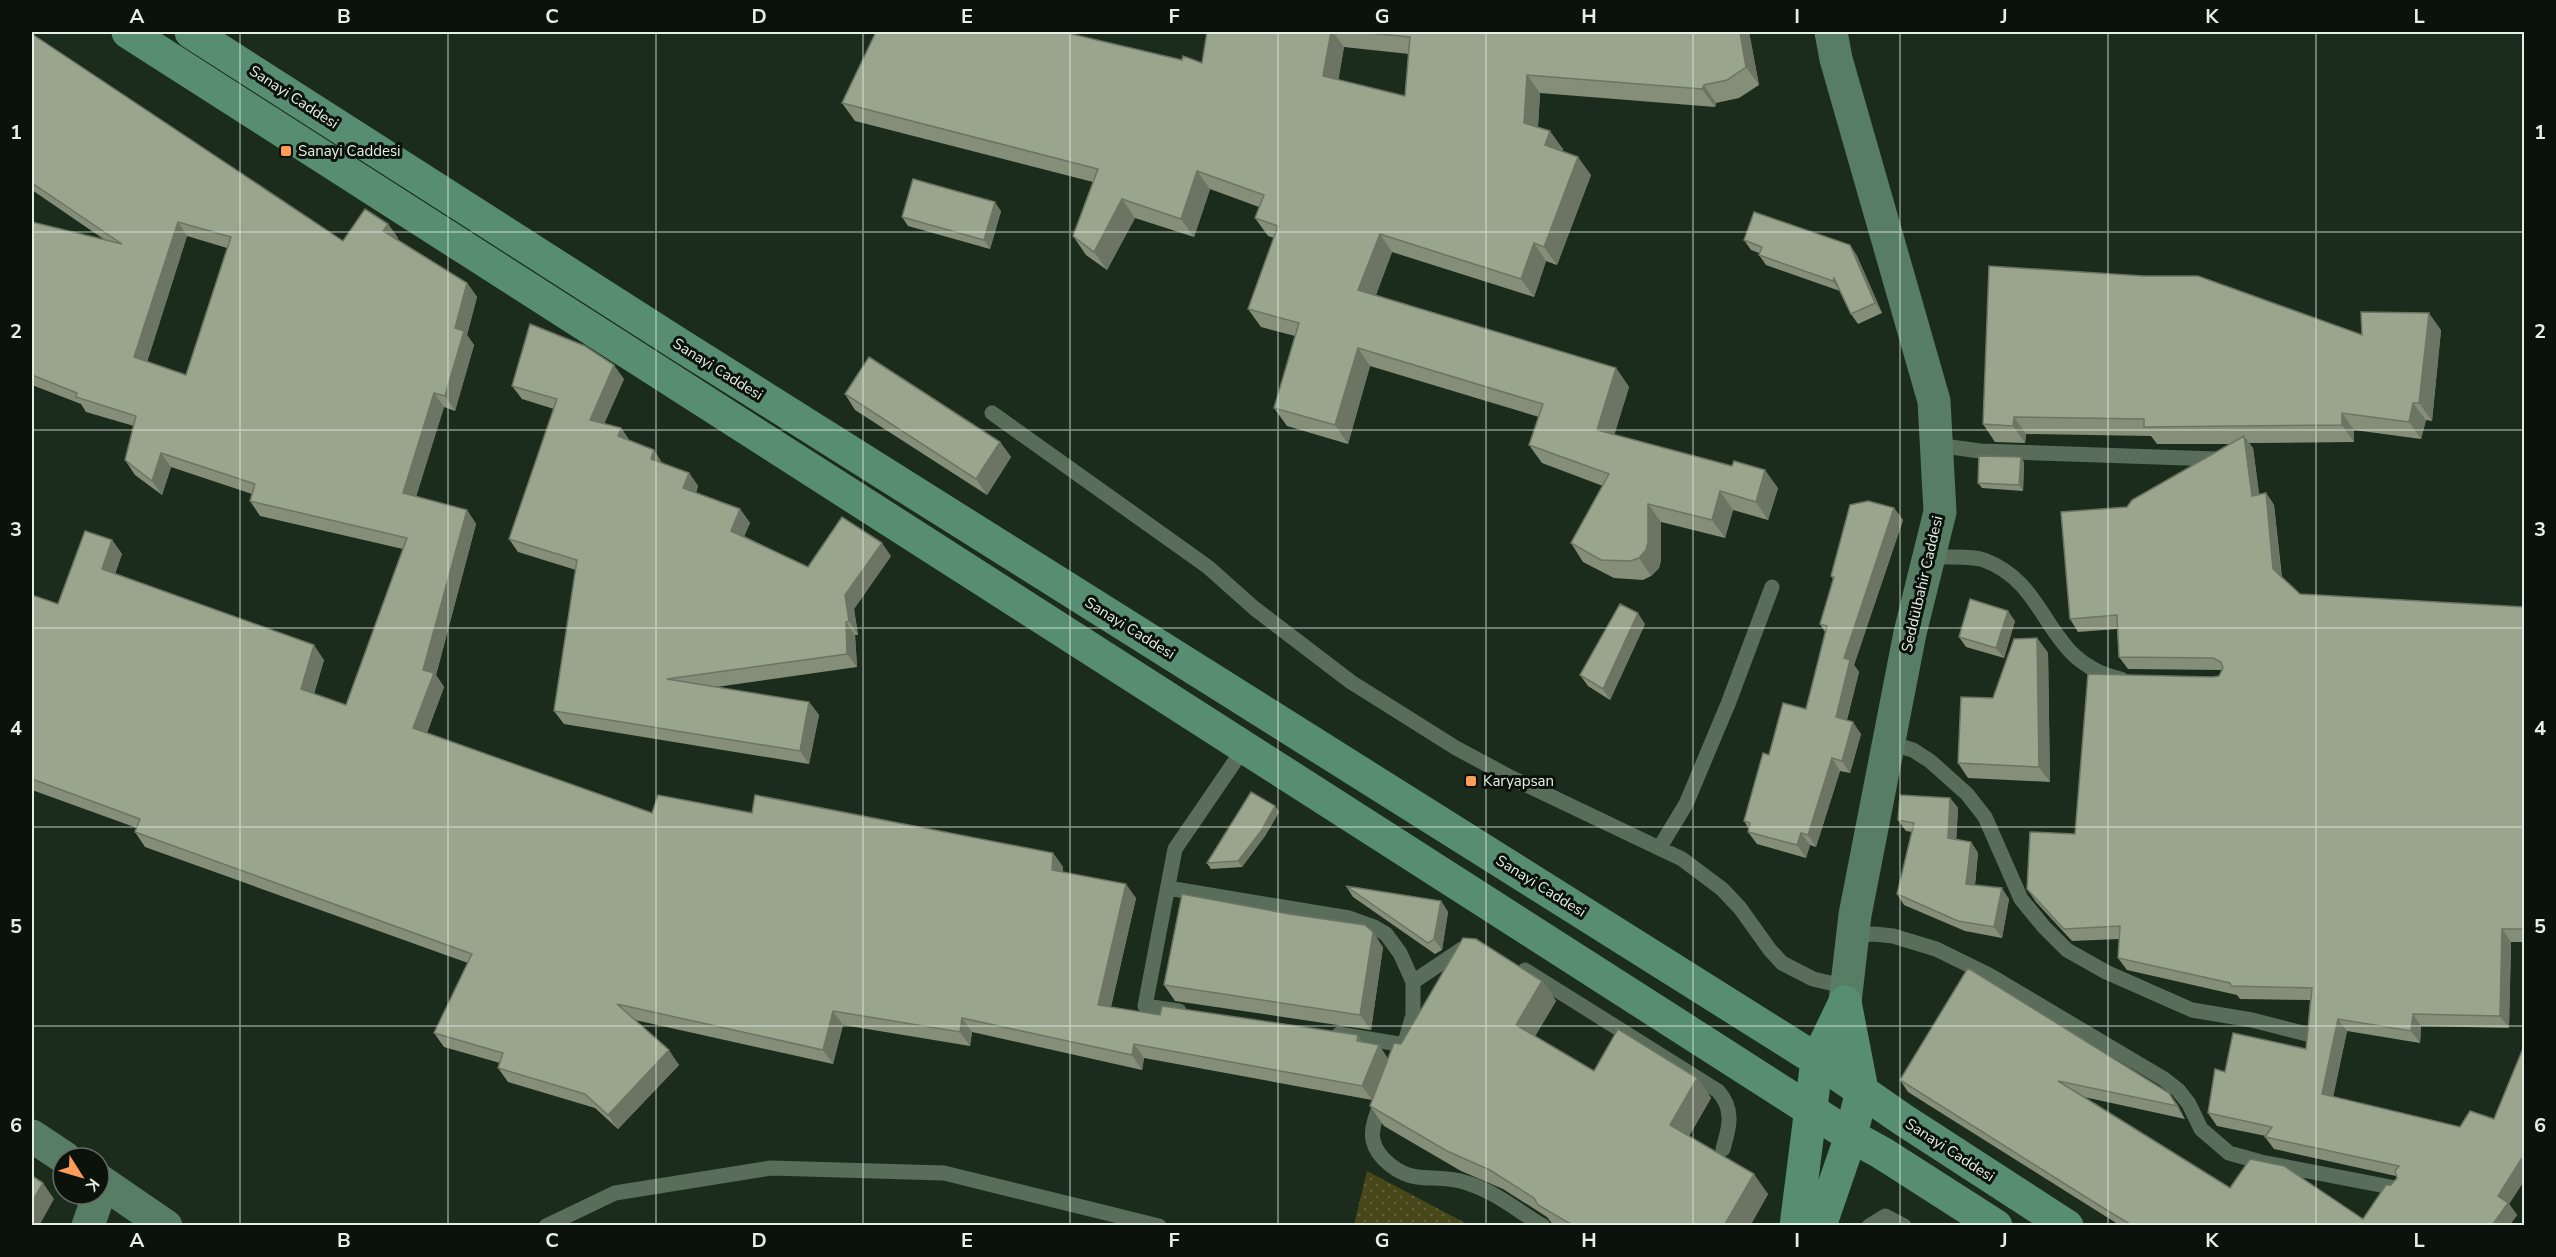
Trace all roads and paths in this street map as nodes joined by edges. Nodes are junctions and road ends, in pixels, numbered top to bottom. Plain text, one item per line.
1 (128, 32) edge
2 (191, 32) edge
3 (1830, 32) edge
4 (992, 413) dead end
5 (1936, 445) junction
6 (2216, 459) edge
7 (1929, 557) junction
8 (1772, 587) dead end
9 (2131, 680) edge
10 (1889, 743) junction
11 (1244, 748) junction
12 (1660, 847) junction
13 (1168, 888) junction
14 (1853, 936) junction
15 (1485, 947) edge
16 (1513, 963) edge
17 (1413, 982) junction
18 (1846, 992) junction
19 (1192, 1013) edge
20 (1321, 1031) edge
21 (2307, 1034) edge
22 (1405, 1045) junction
23 (1817, 1060) junction
24 (1397, 1064) edge
25 (1389, 1082) edge
26 (1862, 1090) junction
27 (1809, 1110) junction
28 (32, 1136) edge
29 (1851, 1136) junction
30 (51, 1149) edge
31 (1723, 1149) dead end
32 (2396, 1188) edge
33 (111, 1194) edge
34 (94, 1206) edge
35 (88, 1226) edge
36 (166, 1226) edge
37 (546, 1226) edge
38 (1159, 1226) edge
39 (1543, 1226) edge
40 (1796, 1226) edge
41 (1820, 1226) edge
42 (1869, 1226) edge
43 (1904, 1226) edge
44 (1996, 1226) edge
45 (2067, 1226) edge

1 - 11 main road
2 - 23 main road, Sanayi Caddesi
3 - 5 street, Seddülbahir Caddesi
4 - 12 lane
5 - 6 lane
5 - 7 street, Seddülbahir Caddesi
7 - 9 lane
7 - 10 street, Seddülbahir Caddesi
8 - 12 lane
10 - 14 street, Seddülbahir Caddesi
10 - 21 lane
11 - 13 lane
11 - 27 main road
12 - 18 lane
13 - 17 lane
13 - 19 lane
14 - 18 street, Seddülbahir Caddesi
14 - 32 lane
15 - 17 lane
16 - 31 lane
17 - 22 lane
18 - 23 main road
18 - 26 main road
20 - 22 lane
22 - 24 lane
23 - 26 main road, Sanayi Caddesi
23 - 27 main road
25 - 39 lane
26 - 29 main road
26 - 45 main road, Sanayi Caddesi
27 - 29 main road
27 - 40 main road
28 - 30 street
29 - 41 main road
29 - 44 main road
33 - 36 street
34 - 35 street
37 - 38 lane
42 - 43 lane

